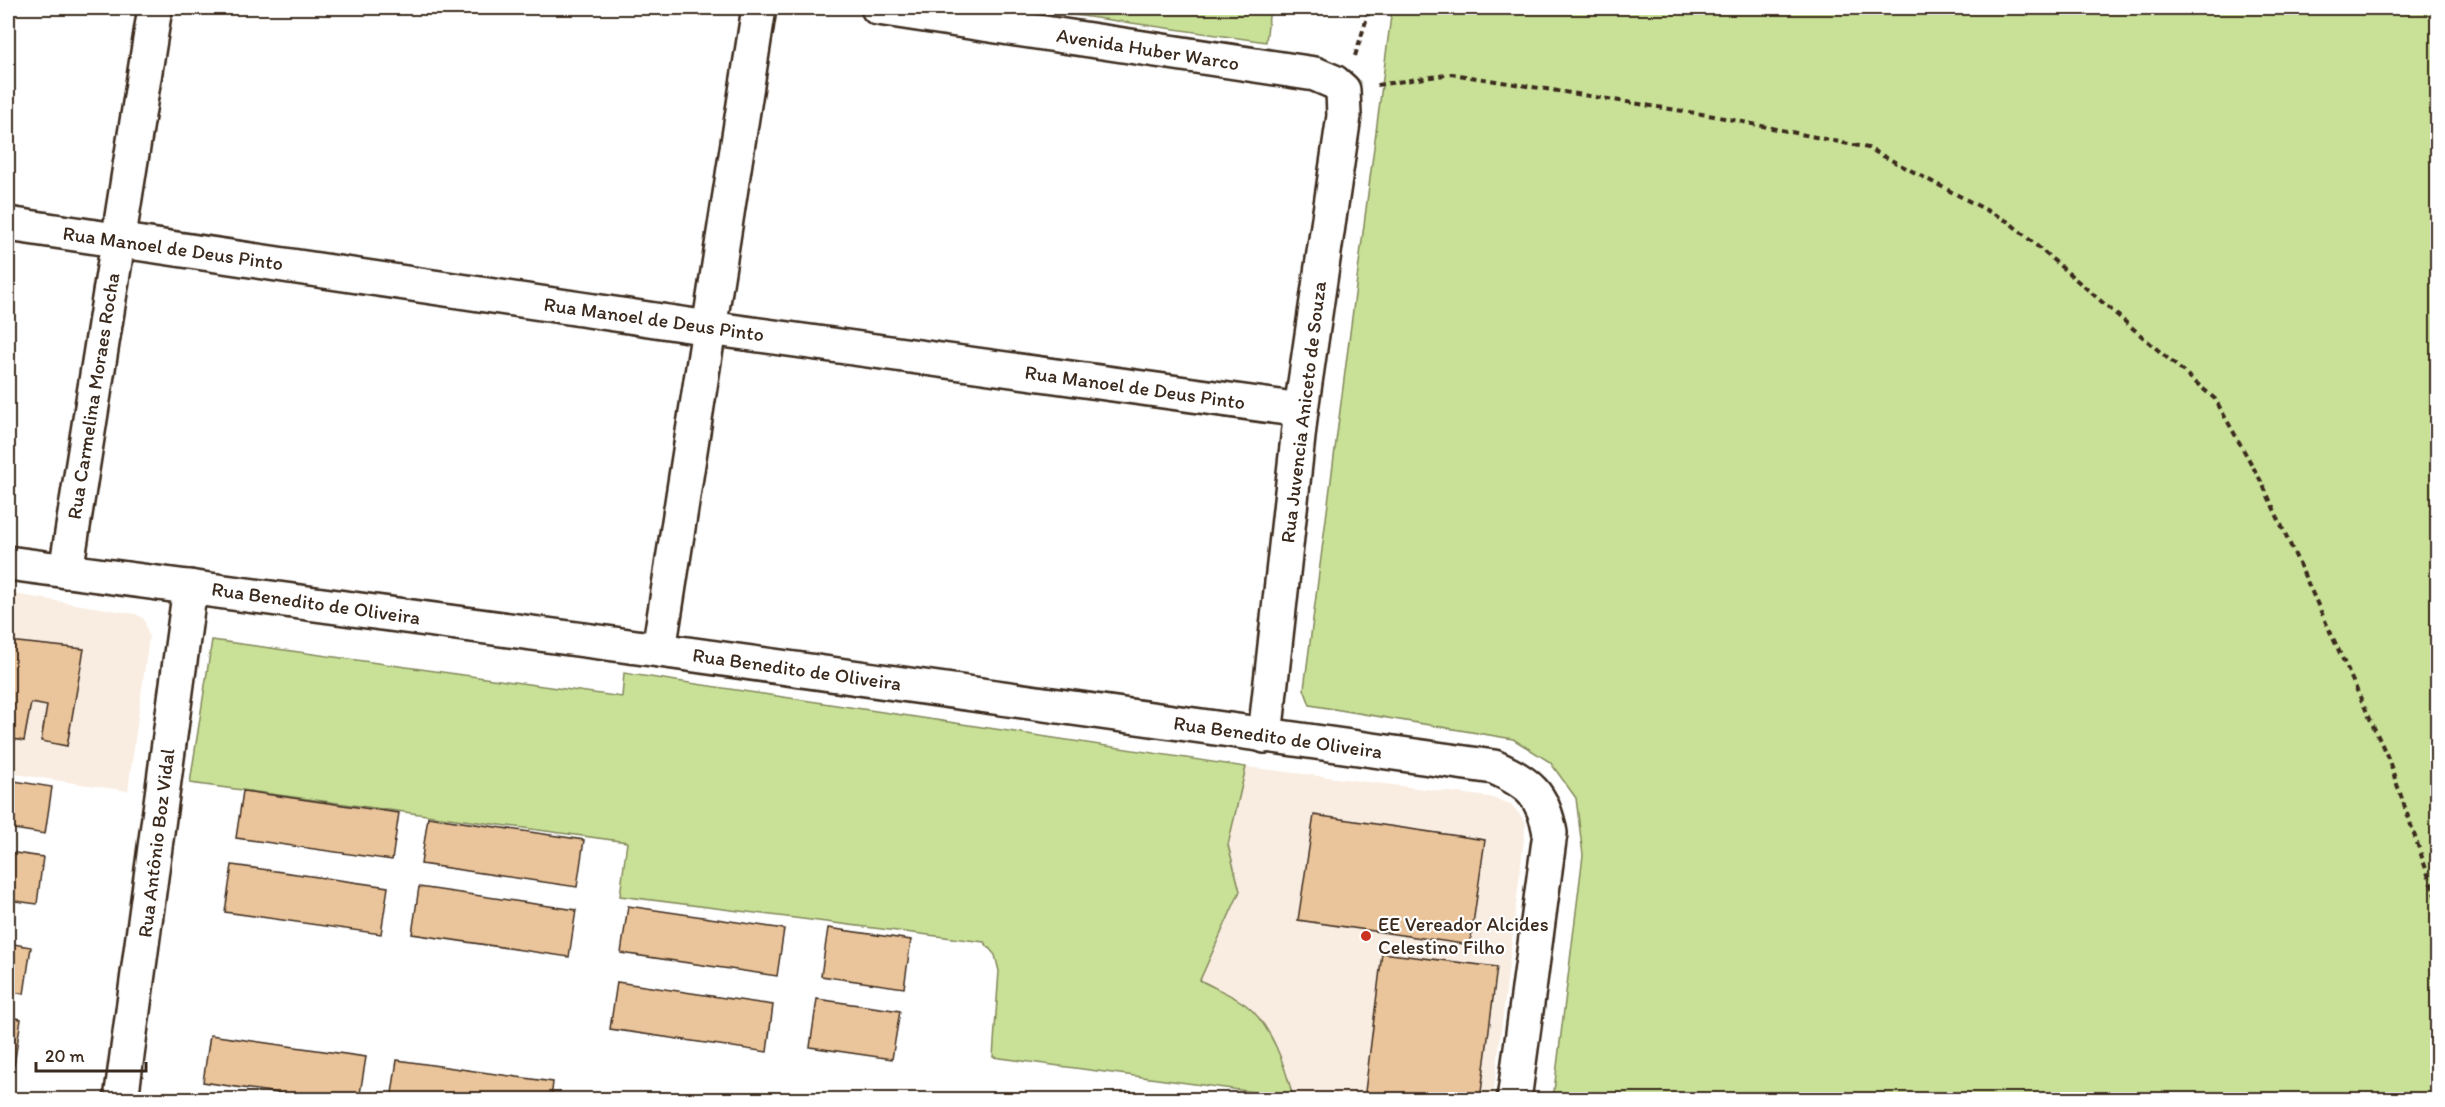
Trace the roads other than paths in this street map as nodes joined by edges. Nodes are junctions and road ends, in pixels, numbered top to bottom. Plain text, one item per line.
1 (155, 8) edge
2 (759, 8) edge
3 (878, 8) edge
4 (1343, 90) joint
5 (8, 224) edge
6 (117, 240) junction
7 (709, 328) junction
8 (1301, 410) junction
9 (8, 563) edge
10 (66, 571) junction
11 (189, 586) junction
12 (659, 650) junction
13 (1265, 736) junction
14 (121, 1100) edge
15 (1514, 1100) edge

1 - 6 street, Rua Carmelina Moraes Rocha
2 - 7 street
3 - 4 street, Avenida Huber Warco
4 - 8 street, Rua Juvencia Aniceto de Souza
5 - 6 street, Rua Manoel de Deus Pinto
6 - 7 street, Rua Manoel de Deus Pinto
6 - 10 street, Rua Carmelina Moraes Rocha
7 - 8 street, Rua Manoel de Deus Pinto
7 - 12 street
8 - 13 street, Rua Juvencia Aniceto de Souza
9 - 10 street, Rua Benedito de Oliveira
10 - 11 street, Rua Benedito de Oliveira
11 - 12 street, Rua Benedito de Oliveira
11 - 14 street, Rua Antônio Boz Vidal
12 - 13 street, Rua Benedito de Oliveira
13 - 15 street, Rua Benedito de Oliveira

